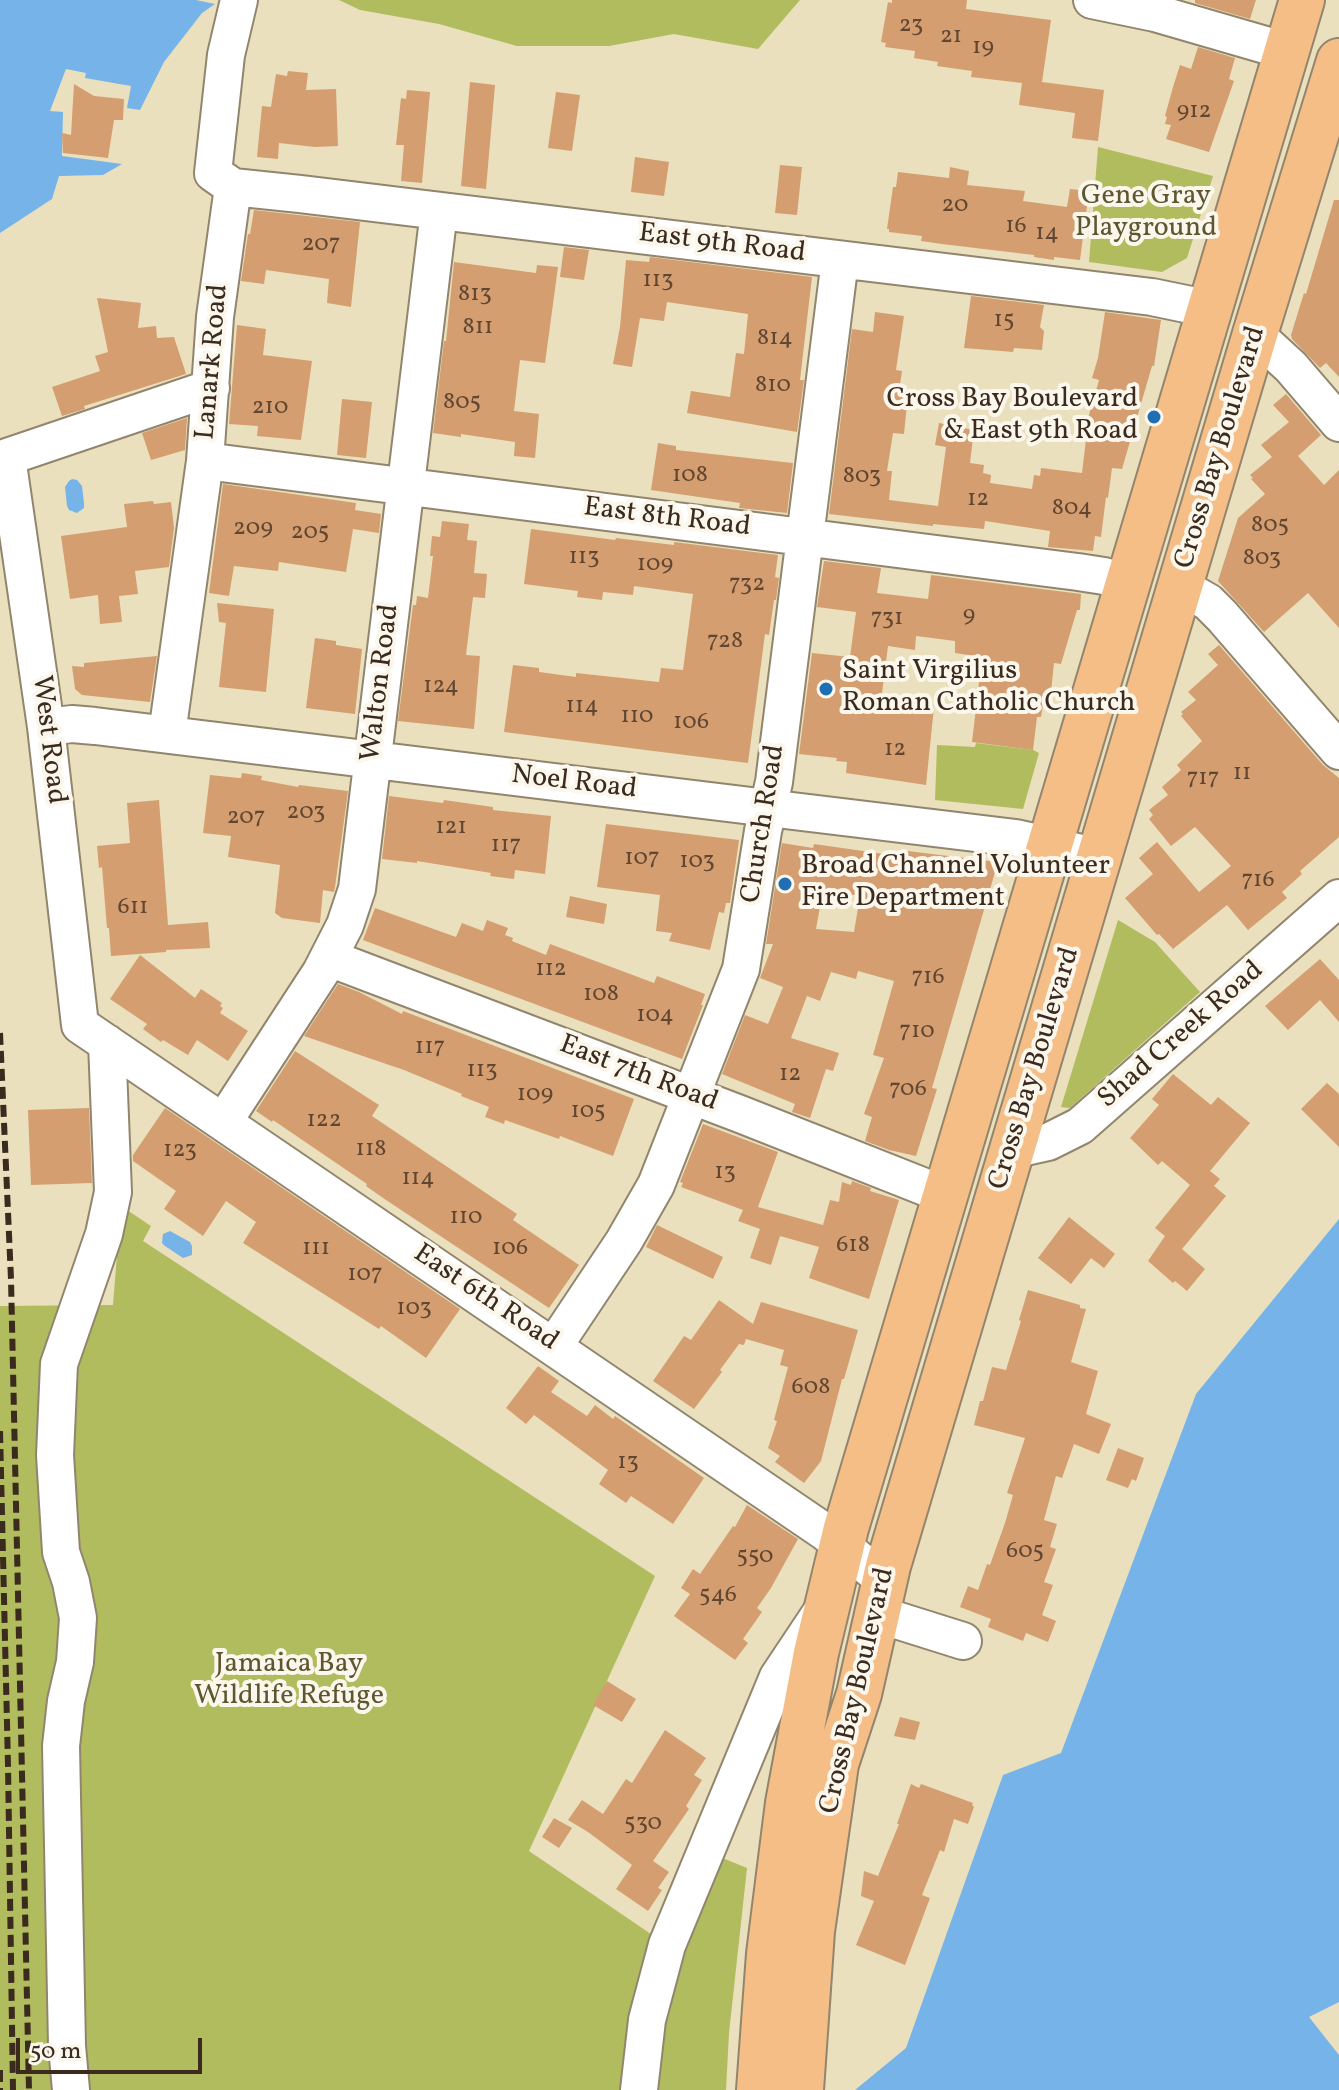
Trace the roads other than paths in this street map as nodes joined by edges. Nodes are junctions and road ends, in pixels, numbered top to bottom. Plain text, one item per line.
1 (239, 0) edge
2 (1092, 0) edge
3 (1302, 0) edge
4 (1286, 51) junction
5 (1338, 65) edge
6 (233, 187) junction
7 (439, 211) junction
8 (840, 260) junction
9 (1210, 309) junction
10 (1255, 334) junction
11 (211, 388) junction
12 (1339, 423) edge
13 (205, 461) junction
14 (405, 486) junction
15 (805, 537) junction
16 (1128, 583) junction
17 (1180, 586) junction
18 (46, 727) junction
19 (167, 734) junction
20 (1339, 751) edge
21 (373, 760) junction
22 (768, 808) junction
23 (1049, 845) junction
24 (1099, 857) junction
25 (1339, 898) edge
26 (329, 958) junction
27 (94, 1034) junction
28 (693, 1096) junction
29 (224, 1121) junction
30 (1012, 1150) junction
31 (945, 1195) junction
32 (554, 1346) junction
33 (841, 1544) junction
34 (880, 1597) junction
35 (826, 1606) junction
36 (963, 1641) dead end
37 (71, 2090) edge
38 (639, 2090) edge
39 (759, 2090) edge
40 (801, 2090) edge

1 - 6 street
2 - 4 street
3 - 4 main road, Cross Bay Boulevard
4 - 9 main road, Cross Bay Boulevard
5 - 10 main road, Cross Bay Boulevard
6 - 7 street, East 9th Road
6 - 11 street, Lanark Road
7 - 8 street, East 9th Road
7 - 14 street, Walton Road
8 - 9 street, East 9th Road
8 - 15 street, Church Road
9 - 16 main road, Cross Bay Boulevard
10 - 12 street
10 - 17 main road, Cross Bay Boulevard
11 - 13 street, Lanark Road
11 - 18 street, West Road
13 - 14 street, East 8th Road
13 - 19 street, Lanark Road
14 - 15 street, East 8th Road
14 - 21 street, Walton Road
15 - 16 street, East 8th Road
15 - 22 street, Church Road
16 - 23 main road, Cross Bay Boulevard
17 - 20 street
17 - 24 main road, Cross Bay Boulevard
18 - 19 street, Noel Road
18 - 27 street, West Road
19 - 21 street, Noel Road
21 - 22 street, Noel Road
21 - 26 street, Walton Road
22 - 23 street, Noel Road
22 - 28 street, Church Road
23 - 24 street, Noel Road
23 - 31 main road, Cross Bay Boulevard
24 - 30 main road, Cross Bay Boulevard
25 - 30 street, Shad Creek Road
26 - 28 street, East 7th Road
26 - 29 street, Walton Road
27 - 29 street, East 6th Road
27 - 37 street, West Road
28 - 31 street, East 7th Road
28 - 32 street, Church Road
29 - 32 street, East 6th Road
30 - 34 main road, Cross Bay Boulevard
31 - 33 main road, Cross Bay Boulevard
32 - 33 street, East 6th Road
33 - 34 street, East 6th Road
33 - 35 main road, Cross Bay Boulevard
34 - 36 street
34 - 40 main road, Cross Bay Boulevard
35 - 38 street, Cross Bay Boulevard
35 - 39 main road, Cross Bay Boulevard

